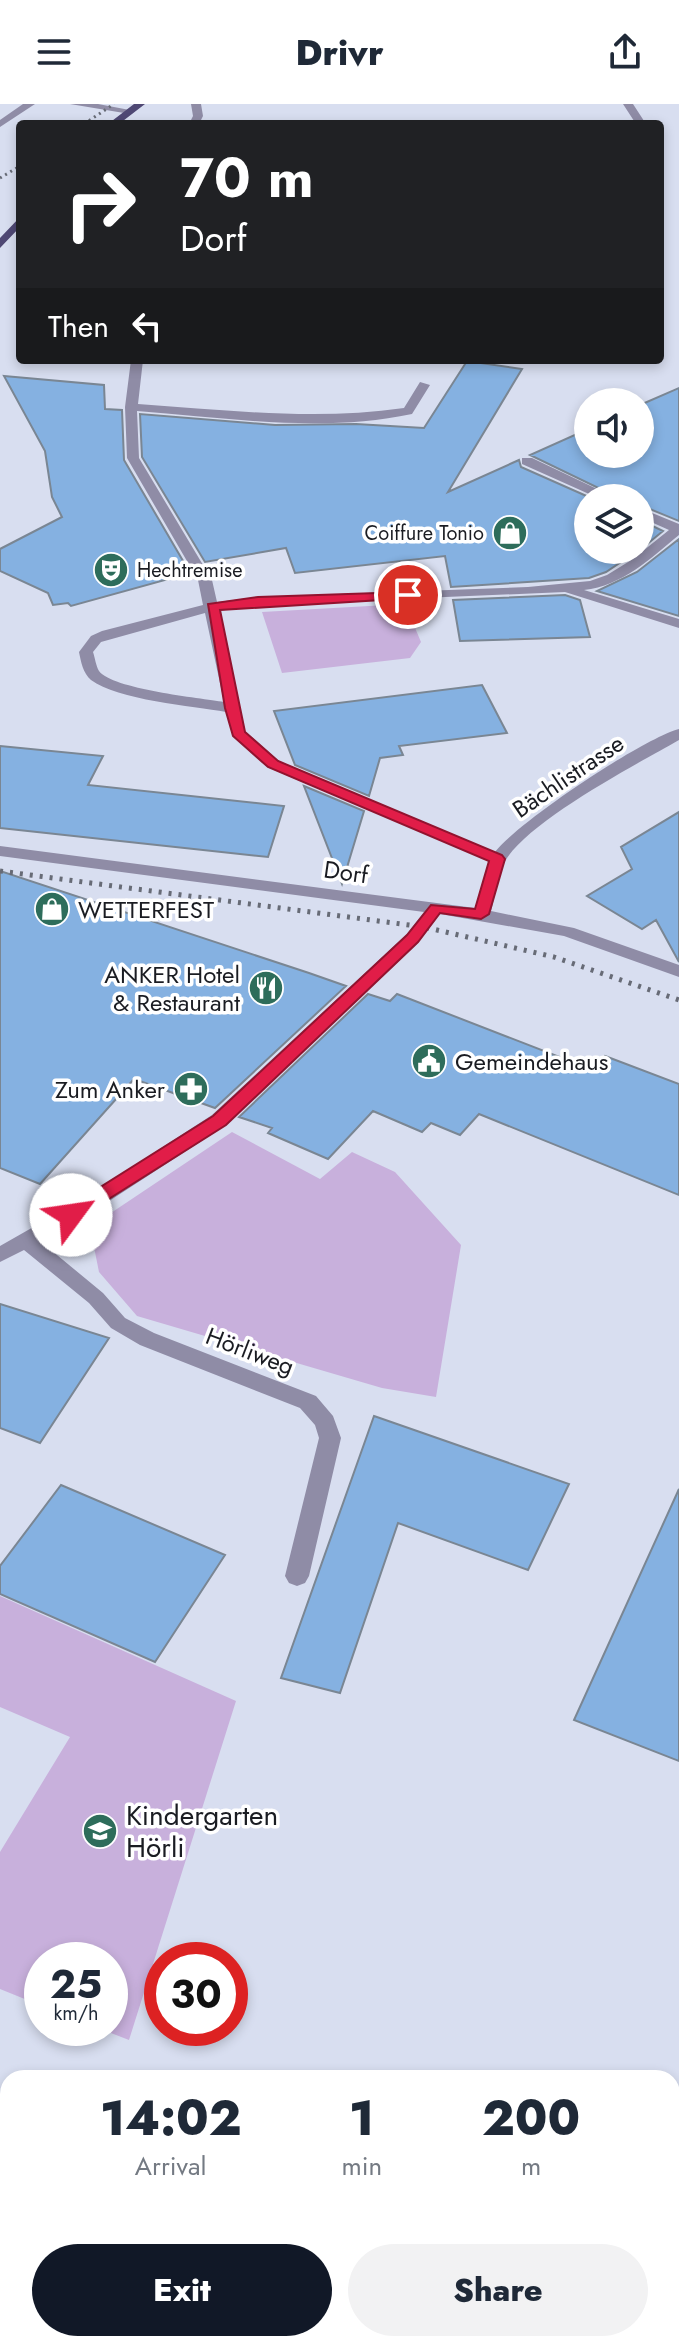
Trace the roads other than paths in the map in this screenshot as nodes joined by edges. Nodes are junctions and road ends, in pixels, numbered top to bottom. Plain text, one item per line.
1 (30, 104) edge
2 (75, 104) edge
3 (628, 104) edge
4 (135, 107) edge
5 (118, 120) edge
6 (641, 120) edge
7 (0, 124) edge
8 (16, 225) edge
9 (0, 245) edge
10 (136, 364) edge
11 (424, 385) dead end
12 (131, 407) junction
13 (527, 461) dead end
14 (578, 484) edge
15 (654, 518) edge
16 (678, 528) edge
17 (565, 589) junction
18 (213, 607) junction
19 (679, 624) edge
20 (232, 708) junction
21 (679, 734) edge
22 (0, 851) edge
23 (497, 859) junction
24 (436, 908) junction
25 (481, 914) junction
26 (679, 971) edge
27 (25, 1240) junction
28 (0, 1255) edge
29 (297, 1576) dead end

1 - 7 street
2 - 4 street
3 - 6 street
4 - 5 main road
8 - 9 main road
10 - 12 street
11 - 12 street
12 - 18 street
13 - 14 street
15 - 16 street
16 - 17 street
17 - 18 street
17 - 19 street
18 - 20 street
18 - 20 street
20 - 23 street
21 - 23 street, Bächlistrasse
22 - 24 street, Dorf
23 - 25 street
24 - 25 street, Dorf
24 - 27 street
25 - 26 street, Dorf
27 - 28 street
27 - 29 street, Hörliweg

